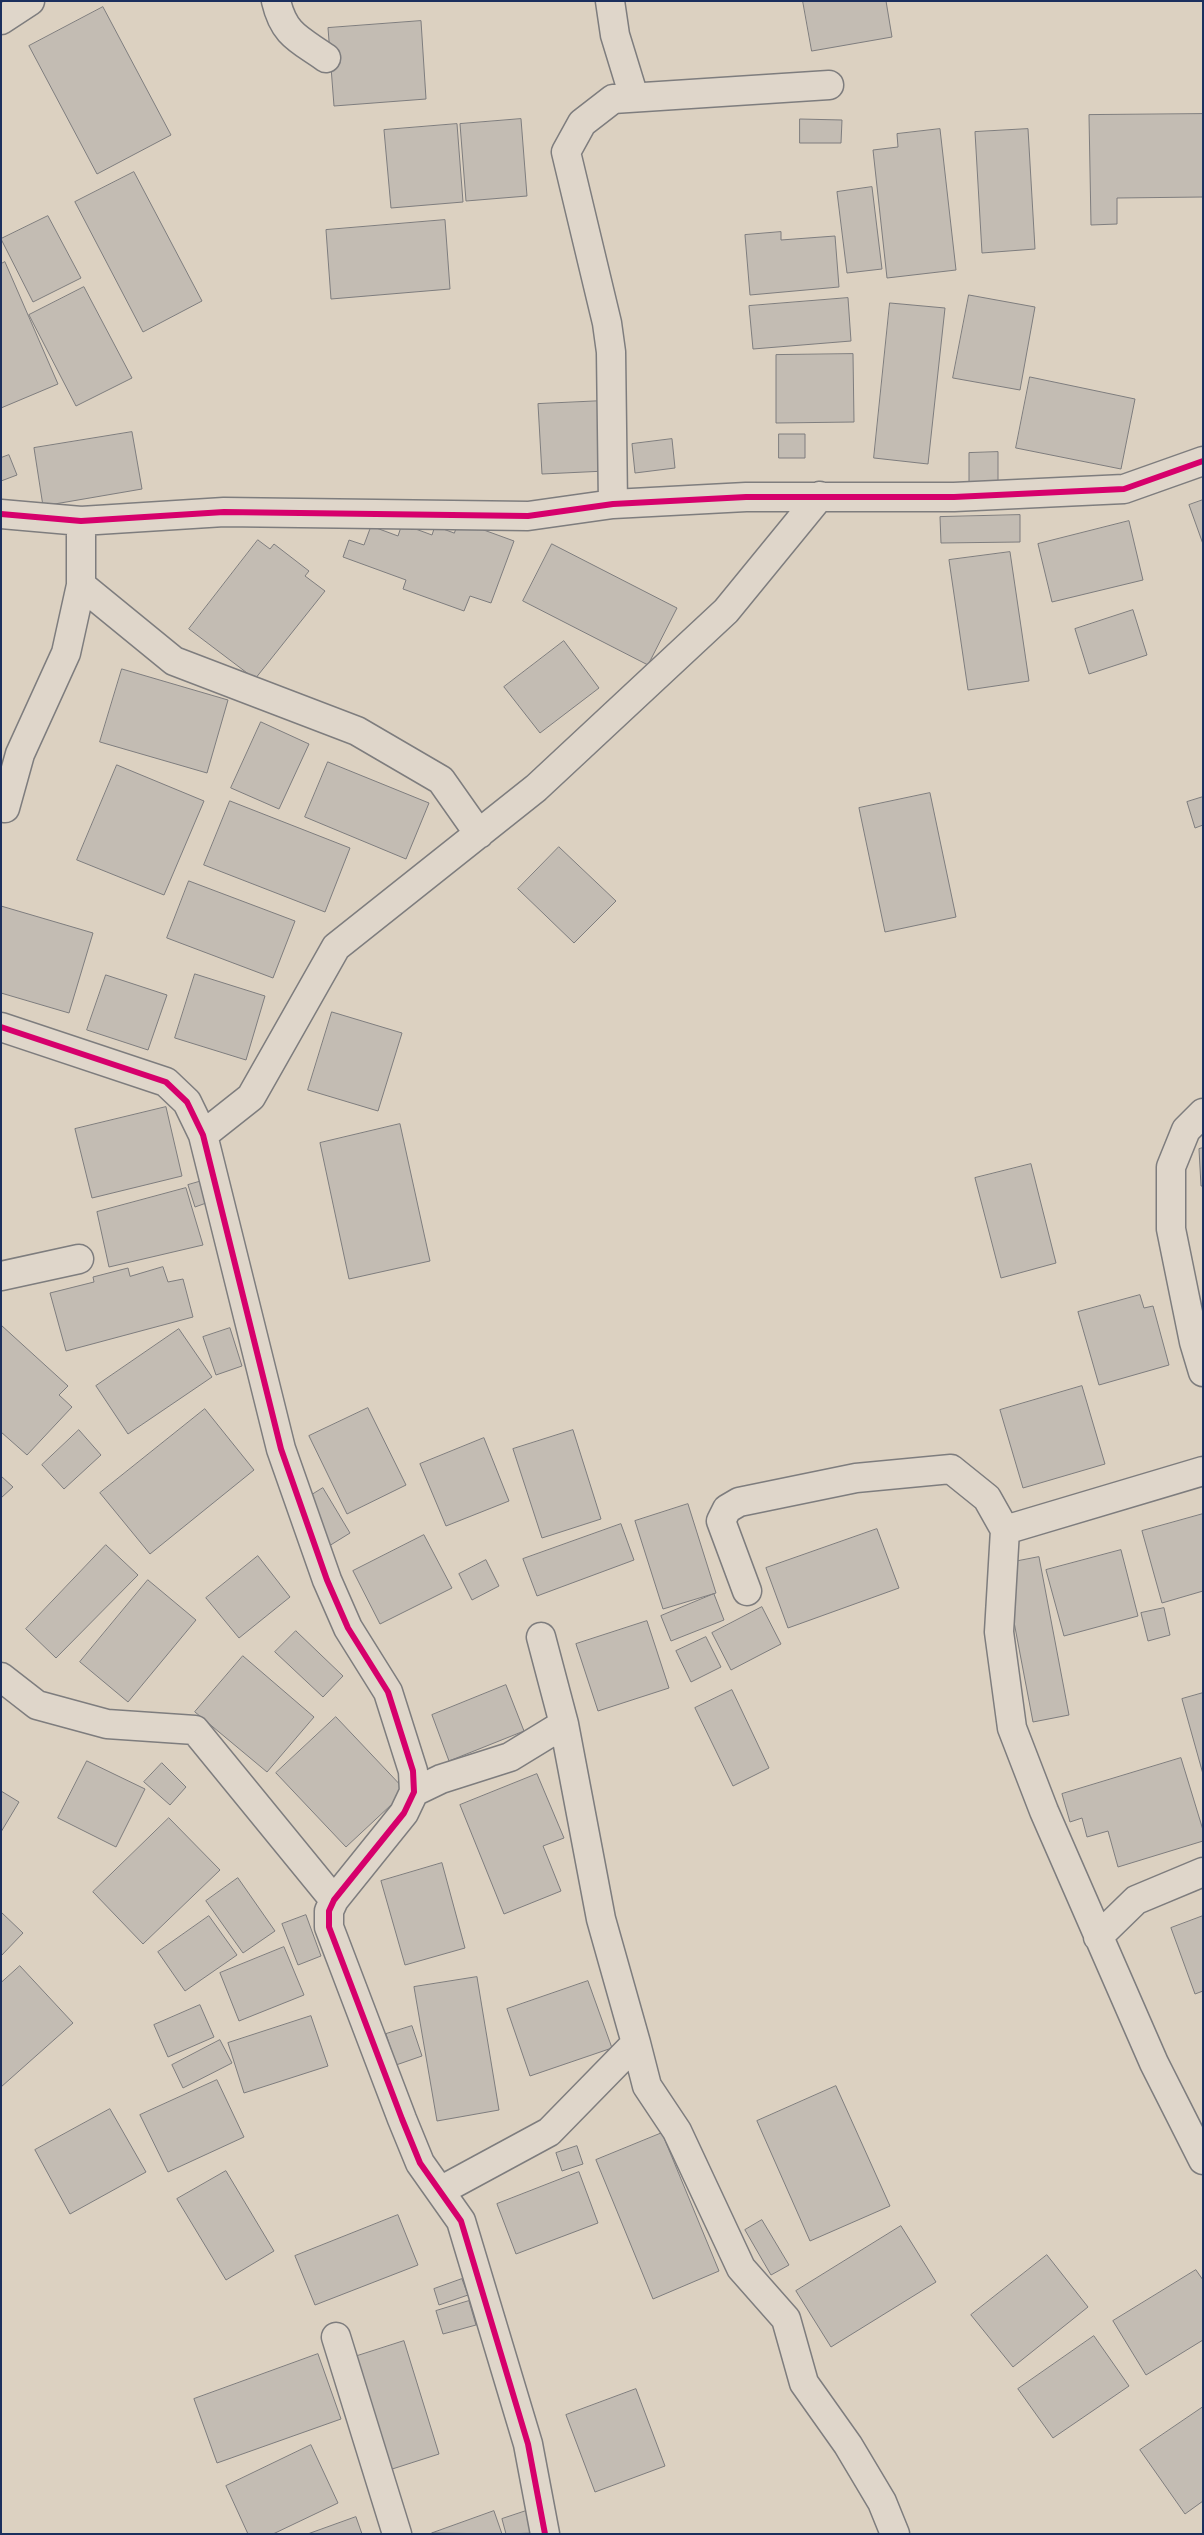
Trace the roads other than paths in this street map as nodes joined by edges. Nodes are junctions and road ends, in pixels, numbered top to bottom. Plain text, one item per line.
1 (30, 1) edge
2 (276, 1) edge
3 (610, 1) edge
4 (1, 20) edge
5 (326, 58) dead end
6 (829, 85) dead end
7 (634, 98) junction
8 (1203, 461) edge
9 (820, 496) junction
10 (613, 504) junction
11 (1, 514) edge
12 (81, 521) junction
13 (81, 585) junction
14 (5, 808) dead end
15 (479, 834) junction
16 (1, 1026) edge
17 (1203, 1113) edge
18 (204, 1135) junction
19 (79, 1258) dead end
20 (1, 1276) edge
21 (1203, 1372) edge
22 (1203, 1471) edge
23 (1005, 1530) junction
24 (747, 1591) dead end
25 (541, 1637) dead end
26 (1, 1677) edge
27 (564, 1724) junction
28 (414, 1792) junction
29 (1203, 1872) edge
30 (334, 1900) junction
31 (1098, 1937) junction
32 (636, 2043) junction
33 (1203, 2160) edge
34 (440, 2191) junction
35 (336, 2337) dead end
36 (398, 2534) edge
37 (545, 2534) edge
38 (895, 2534) edge

1 - 4 street
2 - 5 street
3 - 7 street
6 - 7 street
7 - 10 street
8 - 9 street
9 - 10 street
9 - 15 street
10 - 12 street
11 - 12 street
12 - 13 street
13 - 14 street
13 - 15 street
15 - 18 street
16 - 18 street
17 - 21 street
18 - 28 street
19 - 20 street
22 - 23 street
23 - 24 street
23 - 31 street
25 - 27 street
26 - 30 street
27 - 28 street
27 - 32 street
28 - 30 street
29 - 31 street
30 - 34 street
31 - 33 street
32 - 34 street
32 - 38 street
34 - 37 street
35 - 36 street

